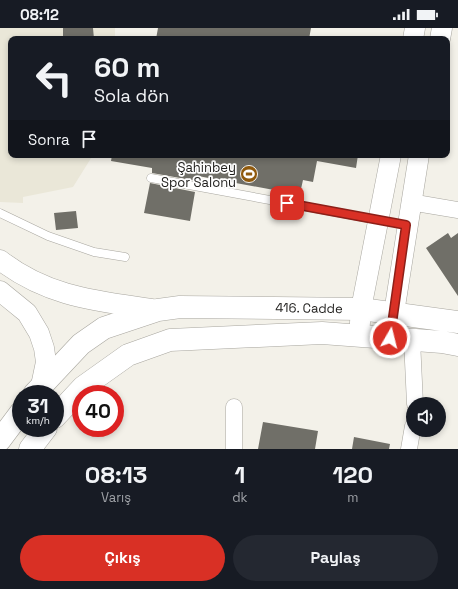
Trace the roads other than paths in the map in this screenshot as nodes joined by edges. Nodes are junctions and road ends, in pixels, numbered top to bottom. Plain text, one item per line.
1 (389, 158) edge
2 (418, 158) edge
3 (151, 178) dead end
4 (410, 202) junction
5 (458, 210) edge
6 (0, 213) edge
7 (378, 220) junction
8 (406, 225) junction
9 (125, 257) dead end
10 (0, 260) edge
11 (0, 291) edge
12 (361, 309) junction
13 (158, 310) junction
14 (393, 312) junction
15 (458, 322) edge
16 (359, 336) junction
17 (390, 338) junction
18 (412, 340) junction
19 (458, 345) edge
20 (39, 385) edge
21 (43, 385) edge
22 (415, 397) edge
23 (64, 407) edge
24 (234, 407) dead end
25 (12, 424) edge
26 (39, 437) edge
27 (411, 437) edge
28 (0, 440) edge
29 (30, 449) edge
30 (234, 449) edge
31 (409, 449) edge

1 - 7 street
2 - 4 street
3 - 7 lane
4 - 5 street
4 - 8 street
6 - 9 lane
7 - 8 street
7 - 12 street
8 - 14 street
10 - 13 street, 416. Cadde
11 - 20 street
12 - 13 main road, 416. Cadde
12 - 14 main road, 416. Cadde
12 - 16 street
13 - 21 main road, 416. Cadde
14 - 15 main road, 416. Cadde
14 - 17 street
16 - 17 main road
16 - 23 main road
17 - 18 main road
18 - 19 main road
18 - 22 street
24 - 30 street
25 - 28 main road
26 - 29 main road
27 - 31 street

